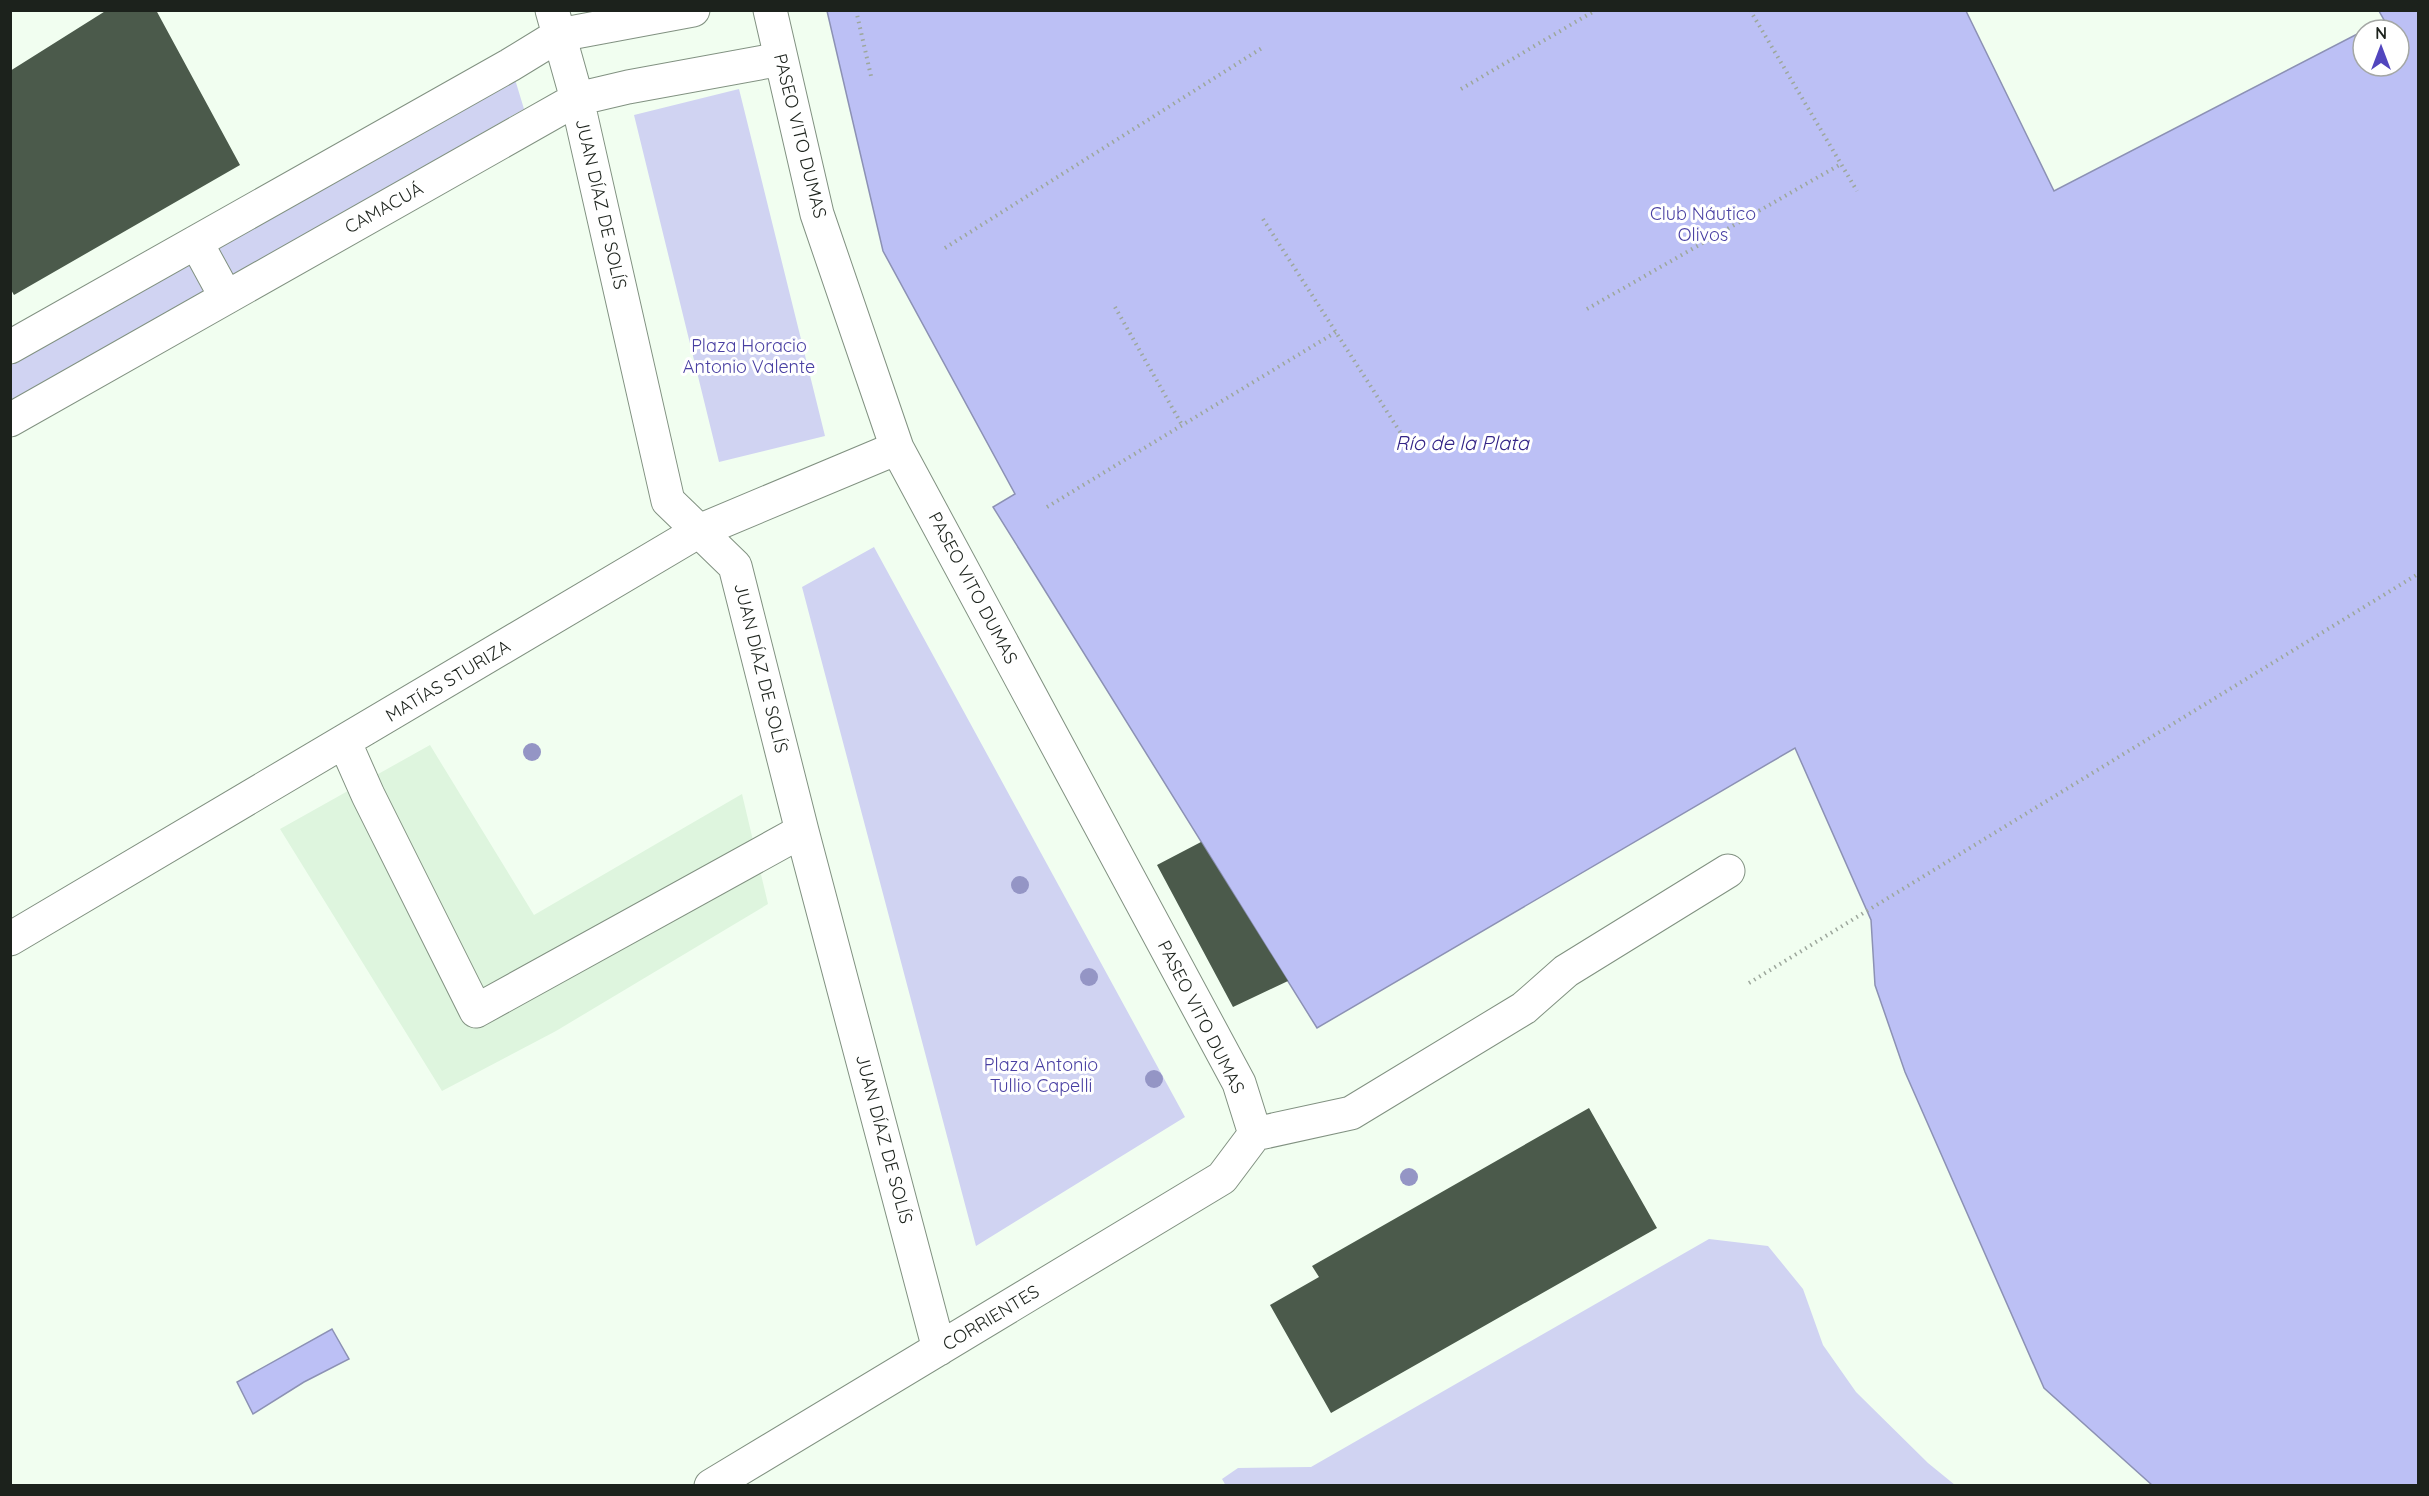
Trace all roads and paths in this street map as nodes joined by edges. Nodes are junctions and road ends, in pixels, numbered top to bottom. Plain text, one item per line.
1 (693, 10) edge
2 (770, 10) edge
3 (856, 10) edge
4 (1596, 10) edge
5 (1750, 10) edge
6 (556, 23) edge
7 (1263, 48) dead end
8 (781, 59) junction
9 (871, 76) dead end
10 (1461, 89) dead end
11 (577, 99) junction
12 (1841, 164) junction
13 (1857, 191) dead end
14 (1263, 219) dead end
15 (196, 242) junction
16 (945, 248) dead end
17 (226, 297) junction
18 (1115, 307) dead end
19 (1587, 309) dead end
20 (1336, 332) junction
21 (10, 347) edge
22 (10, 420) edge
23 (1182, 425) junction
24 (897, 448) junction
25 (1413, 452) dead end
26 (1047, 507) dead end
27 (699, 531) junction
28 (2418, 574) edge
29 (345, 743) junction
30 (802, 831) junction
31 (1728, 871) dead end
32 (10, 939) edge
33 (1749, 983) dead end
34 (1255, 1134) junction
35 (939, 1349) junction
36 (711, 1485) edge

1 - 6 street
2 - 8 street, PASEO VITO DUMAS
3 - 9 path
4 - 10 path
5 - 12 path
6 - 11 street, JUAN DÍAZ DE SOLÍS
6 - 15 street
7 - 16 path
8 - 11 street, CAMACUÁ
8 - 24 street, PASEO VITO DUMAS
11 - 17 street, CAMACUÁ
11 - 27 street, JUAN DÍAZ DE SOLÍS
12 - 13 path
12 - 19 path
14 - 20 path
15 - 17 street
15 - 21 street
17 - 22 street, CAMACUÁ
18 - 23 path
20 - 23 path
20 - 25 path
23 - 26 path
24 - 27 street, MATÍAS STURIZA
24 - 34 street, PASEO VITO DUMAS
27 - 29 street, MATÍAS STURIZA
27 - 30 street, JUAN DÍAZ DE SOLÍS
28 - 33 path
29 - 30 street
29 - 32 street, MATÍAS STURIZA
30 - 35 street, JUAN DÍAZ DE SOLÍS
31 - 34 street
34 - 35 street, CORRIENTES
35 - 36 street, CORRIENTES

